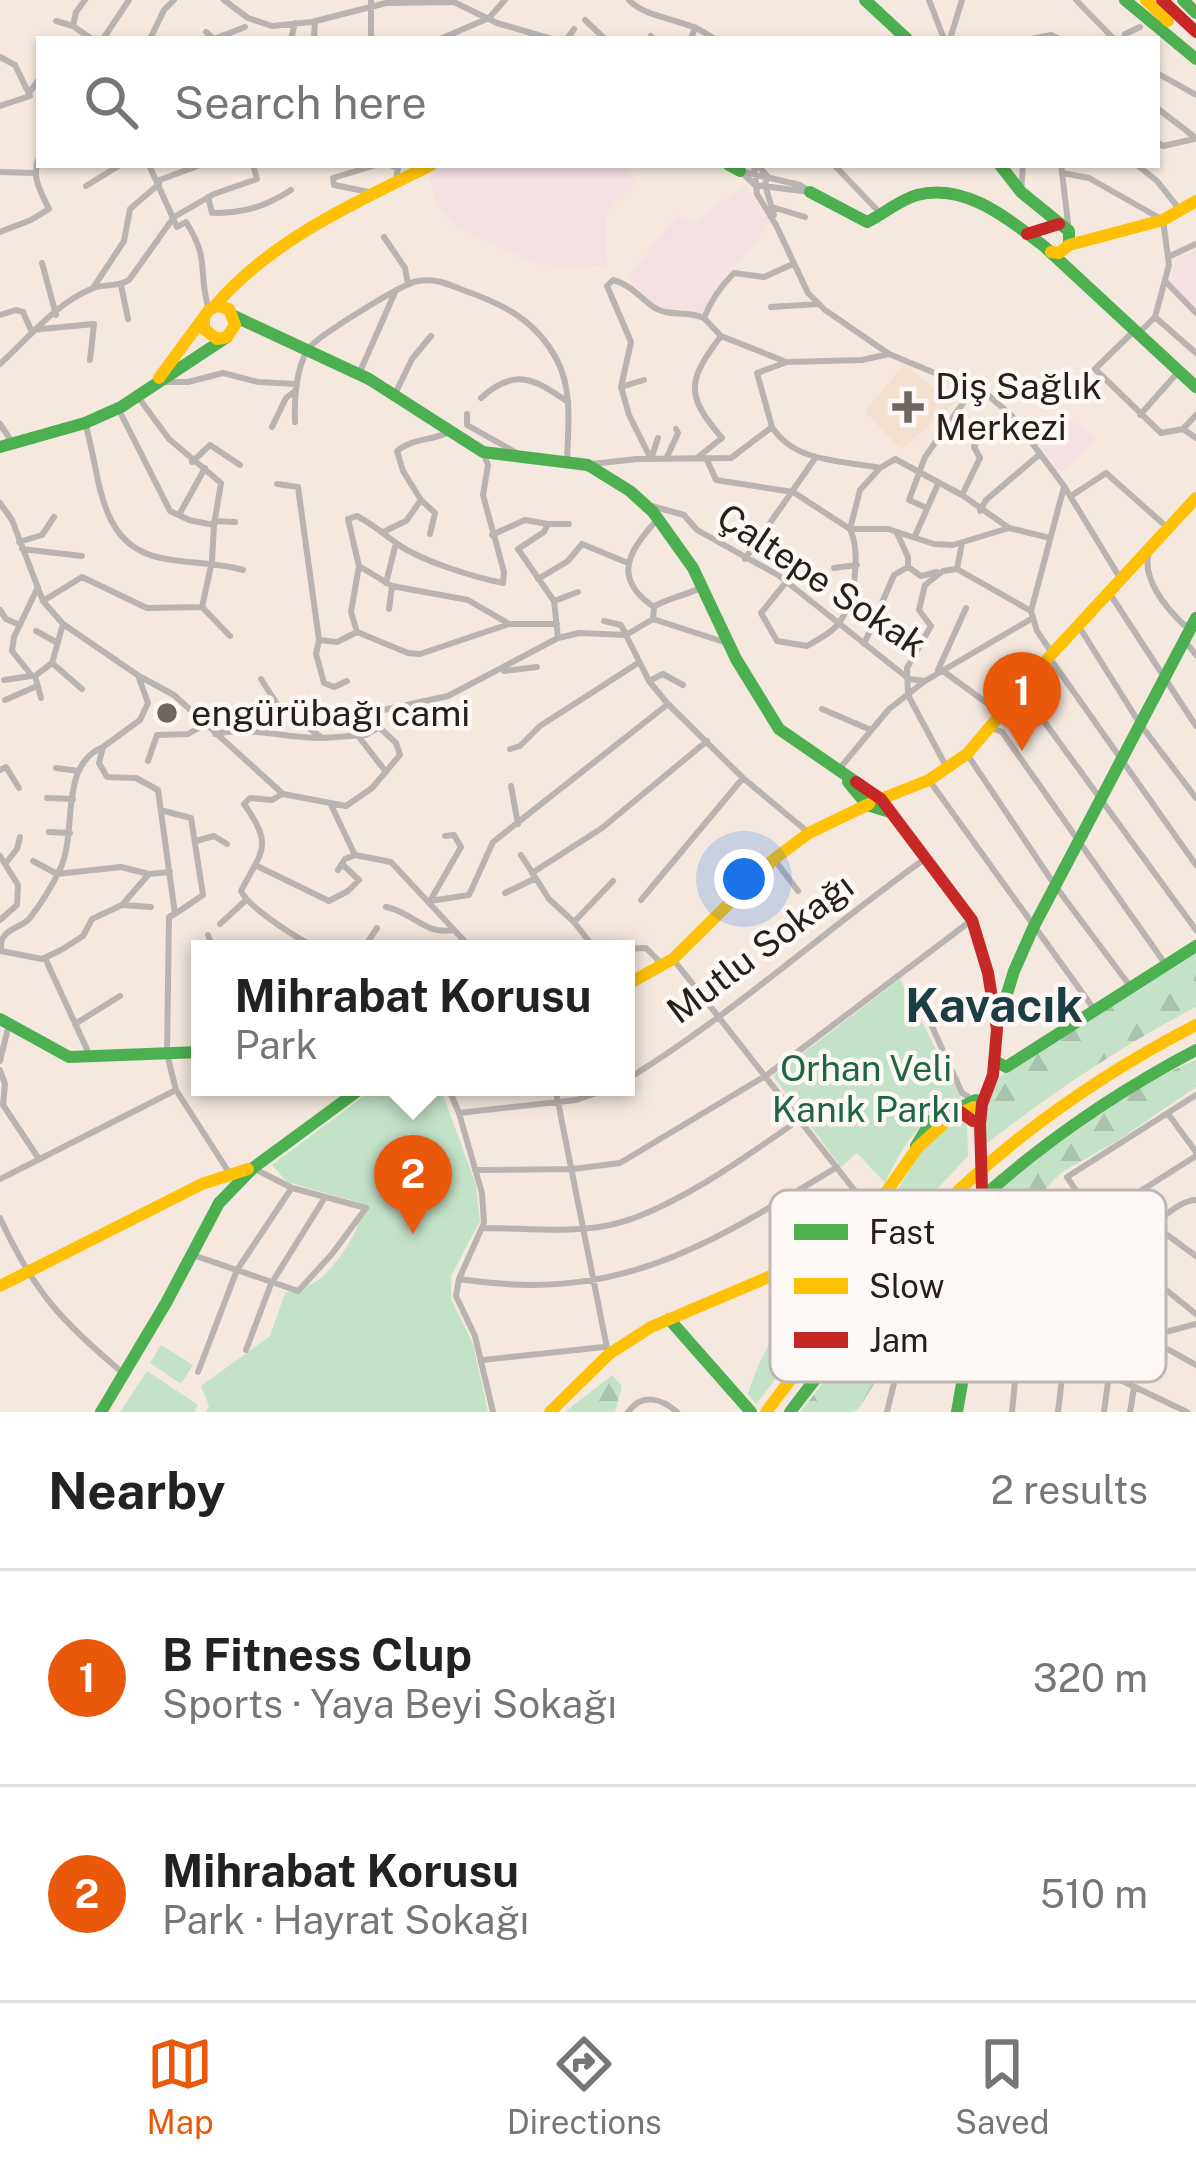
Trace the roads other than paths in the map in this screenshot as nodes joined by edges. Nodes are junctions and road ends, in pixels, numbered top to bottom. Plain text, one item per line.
1 (85, 0) edge
2 (129, 0) edge
3 (174, 0) edge
4 (224, 0) edge
5 (505, 0) edge
6 (865, 0) edge
7 (929, 0) edge
8 (962, 0) edge
9 (1076, 0) edge
10 (1125, 0) edge
11 (1146, 0) edge
12 (1164, 0) edge
13 (1183, 0) edge
14 (426, 1) edge
15 (634, 2) edge
16 (371, 3) edge
17 (1196, 13) edge
18 (248, 18) junction
19 (489, 18) junction
20 (585, 20) dead end
21 (56, 21) dead end
22 (315, 21) junction
23 (295, 23) junction
24 (73, 26) junction
25 (245, 27) junction
26 (694, 27) junction
27 (1139, 27) dead end
28 (574, 29) dead end
29 (206, 32) dead end
30 (1196, 32) edge
31 (88, 36) edge
32 (105, 36) edge
33 (151, 36) edge
34 (211, 36) edge
35 (222, 36) edge
36 (243, 36) edge
37 (292, 36) edge
38 (314, 36) edge
39 (371, 36) edge
40 (447, 36) edge
41 (544, 36) edge
42 (570, 36) edge
43 (601, 36) edge
44 (692, 36) edge
45 (709, 36) edge
46 (903, 36) edge
47 (946, 36) edge
48 (948, 36) edge
49 (1111, 36) edge
50 (1125, 36) edge
51 (1196, 47) edge
52 (0, 57) edge
53 (1196, 58) edge
54 (1160, 75) edge
55 (1196, 94) edge
56 (33, 95) edge
57 (0, 106) edge
58 (1160, 110) edge
59 (1196, 138) edge
60 (1160, 144) edge
61 (36, 167) edge
62 (115, 168) edge
63 (150, 168) edge
64 (193, 168) edge
65 (254, 168) edge
66 (366, 168) edge
67 (734, 168) edge
68 (838, 168) edge
69 (1002, 168) edge
70 (1023, 168) edge
71 (1142, 168) edge
72 (1062, 169) edge
73 (396, 170) edge
74 (0, 172) edge
75 (34, 173) junction
76 (760, 173) edge
77 (158, 183) junction
78 (86, 186) dead end
79 (291, 190) dead end
80 (810, 192) joint
81 (1021, 192) junction
82 (374, 193) junction
83 (208, 197) junction
84 (1196, 201) edge
85 (772, 207) junction
86 (1181, 210) junction
87 (882, 215) junction
88 (174, 217) junction
89 (805, 217) dead end
90 (1163, 220) junction
91 (776, 225) junction
92 (0, 232) edge
93 (383, 238) dead end
94 (1056, 238) junction
95 (1196, 244) edge
96 (1168, 257) junction
97 (42, 263) dead end
98 (794, 264) junction
99 (237, 277) junction
100 (1167, 283) junction
101 (408, 284) junction
102 (121, 285) junction
103 (93, 288) junction
104 (396, 290) junction
105 (818, 304) junction
106 (770, 307) dead end
107 (208, 312) junction
108 (1196, 313) edge
109 (233, 314) junction
110 (0, 315) edge
111 (56, 315) junction
112 (1155, 317) junction
113 (128, 319) dead end
114 (704, 319) junction
115 (32, 330) junction
116 (270, 330) junction
117 (1138, 330) junction
118 (229, 335) junction
119 (431, 336) dead end
120 (721, 336) junction
121 (309, 348) junction
122 (1196, 353) edge
123 (889, 354) junction
124 (90, 360) dead end
125 (787, 362) junction
126 (0, 364) edge
127 (1179, 371) junction
128 (359, 374) junction
129 (644, 380) dead end
130 (156, 382) junction
131 (1196, 387) edge
132 (296, 388) junction
133 (621, 388) junction
134 (973, 389) junction
135 (395, 394) junction
136 (137, 395) junction
137 (481, 398) dead end
138 (568, 402) junction
139 (118, 408) junction
140 (467, 414) dead end
141 (1140, 415) junction
142 (1196, 415) edge
143 (1012, 416) junction
144 (295, 422) dead end
145 (85, 423) junction
146 (0, 424) edge
147 (272, 427) dead end
148 (772, 427) junction
149 (676, 429) dead end
150 (1183, 429) junction
151 (449, 432) junction
152 (658, 438) dead end
153 (1196, 438) edge
154 (6, 445) edge
155 (483, 452) junction
156 (1040, 454) junction
157 (520, 455) junction
158 (816, 457) junction
159 (651, 459) junction
160 (666, 459) junction
161 (695, 460) junction
162 (707, 460) junction
163 (567, 461) junction
164 (192, 462) junction
165 (240, 465) dead end
166 (588, 465) junction
167 (205, 468) junction
168 (880, 469) junction
169 (916, 473) junction
170 (278, 484) dead end
171 (938, 484) junction
172 (1064, 486) junction
173 (793, 492) junction
174 (962, 495) junction
175 (1196, 498) edge
176 (421, 500) junction
177 (1073, 500) junction
178 (0, 503) edge
179 (643, 503) junction
180 (927, 508) junction
181 (980, 511) junction
182 (1056, 512) junction
183 (179, 515) junction
184 (54, 517) dead end
185 (657, 520) junction
186 (235, 522) dead end
187 (214, 523) junction
188 (548, 524) junction
189 (569, 524) dead end
190 (1009, 528) junction
191 (850, 529) junction
192 (1168, 530) junction
193 (385, 531) junction
194 (897, 531) junction
195 (430, 534) dead end
196 (492, 535) junction
197 (914, 536) junction
198 (1049, 538) junction
199 (962, 542) junction
200 (397, 543) junction
201 (20, 545) junction
202 (1150, 548) junction
203 (82, 556) dead end
204 (745, 560) junction
205 (212, 561) junction
206 (628, 563) junction
207 (857, 565) junction
208 (359, 566) junction
209 (908, 567) junction
210 (834, 568) dead end
211 (957, 569) junction
212 (243, 570) dead end
213 (944, 571) junction
214 (1120, 578) junction
215 (538, 579) junction
216 (787, 581) junction
217 (389, 585) junction
218 (38, 587) junction
219 (702, 587) junction
220 (1108, 591) junction
221 (578, 592) dead end
222 (554, 601) junction
223 (43, 602) junction
224 (202, 607) junction
225 (654, 607) junction
226 (966, 608) dead end
227 (389, 609) dead end
228 (0, 610) edge
229 (1031, 615) junction
230 (653, 619) junction
231 (604, 621) dead end
232 (1195, 621) edge
233 (840, 622) junction
234 (63, 624) junction
235 (509, 624) junction
236 (556, 624) junction
237 (20, 625) junction
238 (1078, 625) junction
239 (36, 631) dead end
240 (357, 632) junction
241 (626, 635) junction
242 (230, 636) dead end
243 (558, 638) junction
244 (319, 640) junction
245 (1184, 640) junction
246 (56, 642) junction
247 (728, 642) junction
248 (864, 644) junction
249 (1050, 655) junction
250 (1196, 655) edge
251 (52, 663) junction
252 (638, 663) junction
253 (537, 667) dead end
254 (501, 672) junction
255 (939, 672) junction
256 (34, 676) junction
257 (139, 676) junction
258 (261, 679) dead end
259 (909, 679) junction
260 (4, 680) dead end
261 (347, 681) dead end
262 (649, 681) junction
263 (925, 681) junction
264 (1164, 681) junction
265 (683, 685) dead end
266 (37, 686) junction
267 (82, 689) dead end
268 (1022, 691) junction
269 (908, 695) junction
270 (41, 698) dead end
271 (5, 700) dead end
272 (668, 704) junction
273 (822, 709) dead end
274 (1002, 714) junction
275 (1141, 724) junction
276 (204, 725) junction
277 (1196, 726) edge
278 (380, 728) junction
279 (992, 728) junction
280 (871, 730) junction
281 (215, 734) junction
282 (358, 736) junction
283 (322, 738) junction
284 (707, 741) junction
285 (103, 747) junction
286 (511, 749) dead end
287 (968, 754) junction
288 (0, 758) edge
289 (148, 761) dead end
290 (1121, 762) junction
291 (946, 768) junction
292 (3, 769) edge
293 (56, 769) dead end
294 (79, 771) junction
295 (838, 771) junction
296 (386, 772) junction
297 (743, 778) junction
298 (929, 780) junction
299 (511, 786) dead end
300 (20, 788) dead end
301 (283, 794) junction
302 (1195, 795) edge
303 (47, 798) dead end
304 (73, 799) junction
305 (874, 802) junction
306 (1100, 802) junction
307 (331, 805) junction
308 (163, 811) junction
309 (518, 824) junction
310 (49, 832) dead end
311 (70, 833) junction
312 (809, 833) junction
313 (445, 836) dead end
314 (20, 837) dead end
315 (196, 841) junction
316 (1080, 843) junction
317 (227, 844) dead end
318 (355, 854) junction
319 (521, 855) dead end
320 (926, 858) junction
321 (774, 859) junction
322 (3, 860) edge
323 (33, 861) dead end
324 (1196, 865) edge
325 (257, 866) junction
326 (170, 872) junction
327 (57, 874) junction
328 (148, 874) junction
329 (533, 875) junction
330 (613, 881) dead end
331 (1056, 887) junction
332 (798, 891) dead end
333 (505, 893) dead end
334 (641, 900) dead end
335 (245, 901) junction
336 (430, 901) junction
337 (122, 905) junction
338 (151, 907) dead end
339 (386, 908) dead end
340 (176, 914) junction
341 (0, 920) edge
342 (972, 920) junction
343 (574, 922) junction
344 (220, 923) dead end
345 (1034, 926) junction
346 (377, 928) dead end
347 (454, 930) junction
348 (1196, 930) edge
349 (208, 935) dead end
350 (210, 940) edge
351 (292, 940) edge
352 (370, 940) edge
353 (467, 940) edge
354 (588, 940) edge
355 (1196, 946) edge
356 (635, 948) edge
357 (45, 958) junction
358 (668, 962) junction
359 (1166, 964) junction
360 (1014, 970) junction
361 (988, 973) junction
362 (635, 980) edge
363 (1130, 986) junction
364 (120, 996) dead end
365 (921, 1002) dead end
366 (1094, 1009) junction
367 (719, 1016) junction
368 (5, 1020) edge
369 (75, 1024) junction
370 (1192, 1026) edge
371 (997, 1029) junction
372 (1196, 1050) edge
373 (191, 1053) edge
374 (167, 1054) junction
375 (90, 1056) junction
376 (995, 1061) junction
377 (0, 1066) edge
378 (635, 1074) edge
379 (767, 1075) junction
380 (176, 1090) junction
381 (1196, 1095) edge
382 (350, 1096) edge
383 (452, 1096) edge
384 (556, 1096) edge
385 (591, 1096) edge
386 (558, 1102) junction
387 (973, 1112) junction
388 (459, 1113) junction
389 (1169, 1115) junction
390 (800, 1118) junction
391 (1196, 1154) edge
392 (38, 1159) junction
393 (836, 1167) junction
394 (254, 1168) junction
395 (573, 1169) junction
396 (475, 1170) junction
397 (230, 1174) junction
398 (0, 1179) edge
399 (292, 1188) junction
400 (799, 1190) edge
401 (854, 1190) edge
402 (889, 1190) edge
403 (953, 1190) edge
404 (977, 1190) edge
405 (985, 1190) edge
406 (1074, 1190) edge
407 (1139, 1190) edge
408 (325, 1198) junction
409 (1196, 1200) edge
410 (770, 1208) edge
411 (1166, 1217) edge
412 (0, 1218) edge
413 (483, 1228) junction
414 (581, 1228) junction
415 (1166, 1234) edge
416 (192, 1255) junction
417 (1196, 1256) edge
418 (237, 1270) junction
419 (26, 1274) junction
420 (770, 1276) edge
421 (458, 1279) junction
422 (591, 1281) junction
423 (271, 1284) junction
424 (0, 1286) edge
425 (1166, 1290) edge
426 (1196, 1314) edge
427 (669, 1318) junction
428 (1196, 1324) edge
429 (1166, 1331) edge
430 (1166, 1348) edge
431 (246, 1350) dead end
432 (606, 1350) junction
433 (481, 1360) junction
434 (1196, 1365) edge
435 (197, 1372) dead end
436 (123, 1373) junction
437 (789, 1382) edge
438 (814, 1382) edge
439 (894, 1382) edge
440 (962, 1382) edge
441 (1016, 1382) edge
442 (1061, 1382) edge
443 (1110, 1382) edge
444 (1121, 1382) edge
445 (1134, 1388) junction
446 (743, 1409) edge
447 (101, 1412) edge
448 (493, 1412) edge
449 (550, 1412) edge
450 (628, 1412) edge
451 (677, 1412) edge
452 (766, 1412) edge
453 (790, 1412) edge
454 (887, 1412) edge
455 (958, 1412) edge
456 (1012, 1412) edge
457 (1058, 1412) edge
458 (1104, 1412) edge
459 (1130, 1412) edge
460 (1187, 1412) edge

1 - 24 street
2 - 32 street
3 - 33 street
4 - 18 street
5 - 19 street
6 - 46 main road
7 - 47 street
8 - 48 street
9 - 49 street
10 - 53 main road
11 - 51 main road
12 - 30 main road
13 - 17 main road
14 - 16 street
14 - 19 street
15 - 26 street
16 - 22 street
16 - 39 street
18 - 23 street
18 - 25 street
19 - 40 street
19 - 41 street
20 - 43 street
21 - 24 street
22 - 23 street
22 - 38 street
23 - 37 street
24 - 31 street
25 - 35 street
25 - 36 street
26 - 44 street
26 - 45 street
27 - 50 street
28 - 42 street
29 - 34 street
52 - 56 street
54 - 55 street
56 - 57 street
58 - 59 street
59 - 60 street
61 - 75 street
62 - 78 street
63 - 77 street
64 - 77 street
65 - 83 street
66 - 82 street
67 - 76 street
68 - 87 street
69 - 81 main road
70 - 81 street
71 - 86 street
72 - 90 street
72 - 94 street
73 - 82 main road
74 - 75 street
75 - 92 street
76 - 80 street
76 - 85 street
76 - 91 street
77 - 88 street
77 - 103 street
79 - 83 street
80 - 87 main road
81 - 94 main road
82 - 99 main road
83 - 88 street
84 - 86 main road
85 - 89 street
85 - 91 street
86 - 90 main road
87 - 94 main road
88 - 102 street
88 - 107 street
90 - 94 main road
90 - 96 street
91 - 98 street
93 - 101 street
94 - 117 main road
95 - 96 street
96 - 100 street
97 - 111 street
98 - 105 street
98 - 114 street
99 - 107 main road
99 - 109 main road
100 - 108 street
100 - 112 street
101 - 104 street
101 - 138 street
102 - 103 street
102 - 113 street
103 - 111 street
104 - 121 street
104 - 128 street
105 - 106 street
105 - 123 street
107 - 109 main road
107 - 118 main road
107 - 130 main road
109 - 116 main road
109 - 118 main road
110 - 115 street
111 - 115 street
112 - 117 street
112 - 122 street
114 - 120 street
114 - 133 street
115 - 124 street
115 - 126 street
116 - 118 main road
116 - 121 main road
117 - 127 main road
117 - 141 street
118 - 130 main road
119 - 135 street
120 - 125 street
120 - 161 street
121 - 128 main road
121 - 132 street
123 - 125 street
123 - 134 street
125 - 148 street
127 - 131 main road
127 - 141 street
128 - 135 main road
129 - 133 street
130 - 132 street
130 - 136 main road
132 - 144 street
132 - 147 street
133 - 159 street
134 - 143 street
134 - 169 street
135 - 151 main road
136 - 139 main road
136 - 164 street
137 - 138 street
138 - 163 street
139 - 145 main road
139 - 183 street
140 - 157 street
141 - 150 street
142 - 150 street
143 - 156 street
143 - 174 street
145 - 154 main road
145 - 205 street
146 - 154 street
148 - 158 street
148 - 162 street
149 - 160 street
150 - 153 street
151 - 155 main road
151 - 176 street
152 - 159 street
155 - 157 main road
155 - 196 street
156 - 172 street
156 - 181 street
157 - 163 main road
158 - 168 street
158 - 173 street
159 - 160 street
159 - 166 street
160 - 161 street
161 - 162 street
162 - 173 street
163 - 166 main road
164 - 165 street
164 - 167 street
166 - 179 main road
167 - 183 street
167 - 187 street
168 - 169 street
168 - 191 street
169 - 171 street
169 - 180 street
170 - 244 street
171 - 174 street
171 - 180 street
172 - 177 street
172 - 182 street
173 - 191 street
173 - 204 street
174 - 181 street
175 - 192 main road
176 - 193 street
176 - 195 street
177 - 182 street
177 - 192 street
177 - 214 street
178 - 201 street
179 - 185 main road
179 - 204 street, Çaltepe Sokak
180 - 197 street
181 - 190 street
182 - 198 street
183 - 187 street
184 - 201 street
185 - 206 street
185 - 219 main road
186 - 187 street
187 - 205 street
188 - 189 street
188 - 196 street
188 - 215 street
190 - 198 street
190 - 199 street
191 - 194 street
191 - 207 street
192 - 202 main road
193 - 200 street
193 - 208 street
194 - 197 street
194 - 209 street
196 - 200 street
197 - 199 street
198 - 229 street
199 - 211 street
200 - 217 street
201 - 203 street
201 - 218 street
202 - 214 main road
202 - 232 street
204 - 216 street, Çaltepe Sokak
205 - 212 street
205 - 224 street
206 - 215 street
206 - 225 street
207 - 210 street
207 - 233 street
208 - 217 street
208 - 240 street
209 - 213 street
209 - 248 street
211 - 213 street
211 - 229 street
213 - 259 street
214 - 220 main road
215 - 222 street
216 - 233 street, Çaltepe Sokak
216 - 233 street
217 - 227 street
217 - 235 street
218 - 223 street
218 - 237 street
219 - 225 street
219 - 247 main road
220 - 238 main road
220 - 264 street
221 - 222 street
222 - 236 street
223 - 224 street
223 - 234 street
224 - 242 street
225 - 230 street
226 - 255 street
228 - 237 street
229 - 249 street
229 - 255 street, Çaltepe Sokak
230 - 241 street
230 - 247 street
231 - 241 street
232 - 245 main road
233 - 248 street, Çaltepe Sokak
234 - 246 street
234 - 257 street
235 - 236 street
235 - 240 street
236 - 243 street
237 - 256 street
238 - 249 main road
238 - 275 street
239 - 246 street
240 - 244 street
241 - 243 street
241 - 252 street
243 - 254 street
244 - 261 street
245 - 250 street
245 - 264 main road
246 - 251 street
247 - 295 main road
248 - 259 street, Çaltepe Sokak
249 - 268 main road
249 - 290 street
251 - 256 street
251 - 267 street
252 - 262 street
252 - 286 street
253 - 254 street
254 - 278 street
255 - 263 street, Çaltepe Sokak
255 - 274 street
256 - 260 street
256 - 266 street
257 - 276 street
257 - 285 street
258 - 283 street
259 - 263 street, Çaltepe Sokak
259 - 269 street
262 - 265 street
262 - 272 street
263 - 269 street
264 - 275 main road
264 - 277 street
266 - 270 street
266 - 271 street
268 - 274 main road
268 - 306 street
269 - 280 street
269 - 291 street
272 - 284 street
272 - 309 street
273 - 280 street
274 - 279 main road
275 - 290 main road
275 - 302 street
276 - 281 street
276 - 289 street
278 - 282 street
278 - 296 street
279 - 287 main road
279 - 316 street
280 - 295 street
281 - 283 street
281 - 301 street
282 - 283 street
282 - 296 street
284 - 297 street
284 - 329 street
285 - 294 street
285 - 308 street
287 - 291 main road
287 - 331 street
288 - 292 street
290 - 306 main road
290 - 324 street
291 - 298 main road
292 - 300 street
293 - 294 street
294 - 304 street
295 - 305 main road
296 - 307 street
297 - 312 street
297 - 334 street
298 - 305 main road
298 - 345 street
299 - 309 street
301 - 307 street
301 - 325 street
303 - 304 street
304 - 311 street
305 - 312 main road
305 - 320 main road
306 - 316 main road
306 - 348 street
307 - 318 street
308 - 315 street
308 - 326 street
309 - 336 street
310 - 311 street
311 - 327 street
312 - 321 main road
313 - 336 street
314 - 322 street
315 - 317 street
315 - 340 street
316 - 331 main road
316 - 359 street
318 - 325 street
318 - 336 street
319 - 329 street
320 - 342 main road
320 - 367 street, Mutlu Sokağı
321 - 332 street
321 - 358 main road
322 - 341 street
323 - 327 street
325 - 335 street
326 - 328 street
326 - 340 street
327 - 328 street
327 - 357 street
328 - 337 street
329 - 333 street
329 - 343 street
330 - 343 street
331 - 345 main road
331 - 363 street
335 - 344 street
335 - 351 street
336 - 347 street
337 - 338 street
337 - 357 street
339 - 347 street
340 - 374 street
342 - 361 main road
342 - 379 street
343 - 354 street
345 - 360 main road
345 - 366 street
346 - 352 street
347 - 353 street
349 - 350 street
355 - 359 main road
356 - 358 street
357 - 369 street
358 - 362 main road
358 - 367 street
359 - 363 main road
360 - 361 main road
360 - 371 main road
361 - 371 main road
363 - 366 main road
364 - 369 street
365 - 387 street
366 - 376 main road
367 - 378 street, Mutlu Sokağı
367 - 379 street
368 - 375 main road
368 - 377 street
369 - 375 street
370 - 403 main road
371 - 376 main road
372 - 405 main road
373 - 374 main road
374 - 375 main road
374 - 380 street
376 - 387 main road
377 - 392 street
379 - 390 street
379 - 395 street
380 - 392 street
380 - 397 street
381 - 389 street
382 - 394 main road
383 - 388 street
384 - 386 street
385 - 386 street
386 - 388 street
386 - 395 street
387 - 402 main road
387 - 404 main road, bridge
388 - 396 street
389 - 391 street
389 - 406 street
390 - 393 street
390 - 414 street
391 - 407 street
392 - 398 street
393 - 400 street
393 - 401 street
394 - 397 main road
394 - 399 street
394 - 416 main road
395 - 396 street
395 - 414 street
396 - 413 street
397 - 419 main road
399 - 408 street
399 - 418 street
408 - 423 street
408 - 423 street
409 - 411 street
410 - 422 street
412 - 419 street
413 - 414 street
413 - 421 street
414 - 422 street
415 - 417 street
416 - 418 street
416 - 436 main road
418 - 423 street
418 - 435 street
419 - 424 main road
419 - 436 street
420 - 427 main road
421 - 422 street
421 - 433 street
422 - 432 street
423 - 431 street
425 - 426 street
427 - 432 main road
427 - 446 main road
428 - 429 street
430 - 434 street
432 - 433 street
432 - 449 main road
433 - 448 street
436 - 447 main road
437 - 452 main road
438 - 453 main road
439 - 454 street
440 - 455 main road
441 - 456 street
442 - 457 street
443 - 458 street
444 - 445 street
445 - 459 street
445 - 460 street
450 - 451 street

